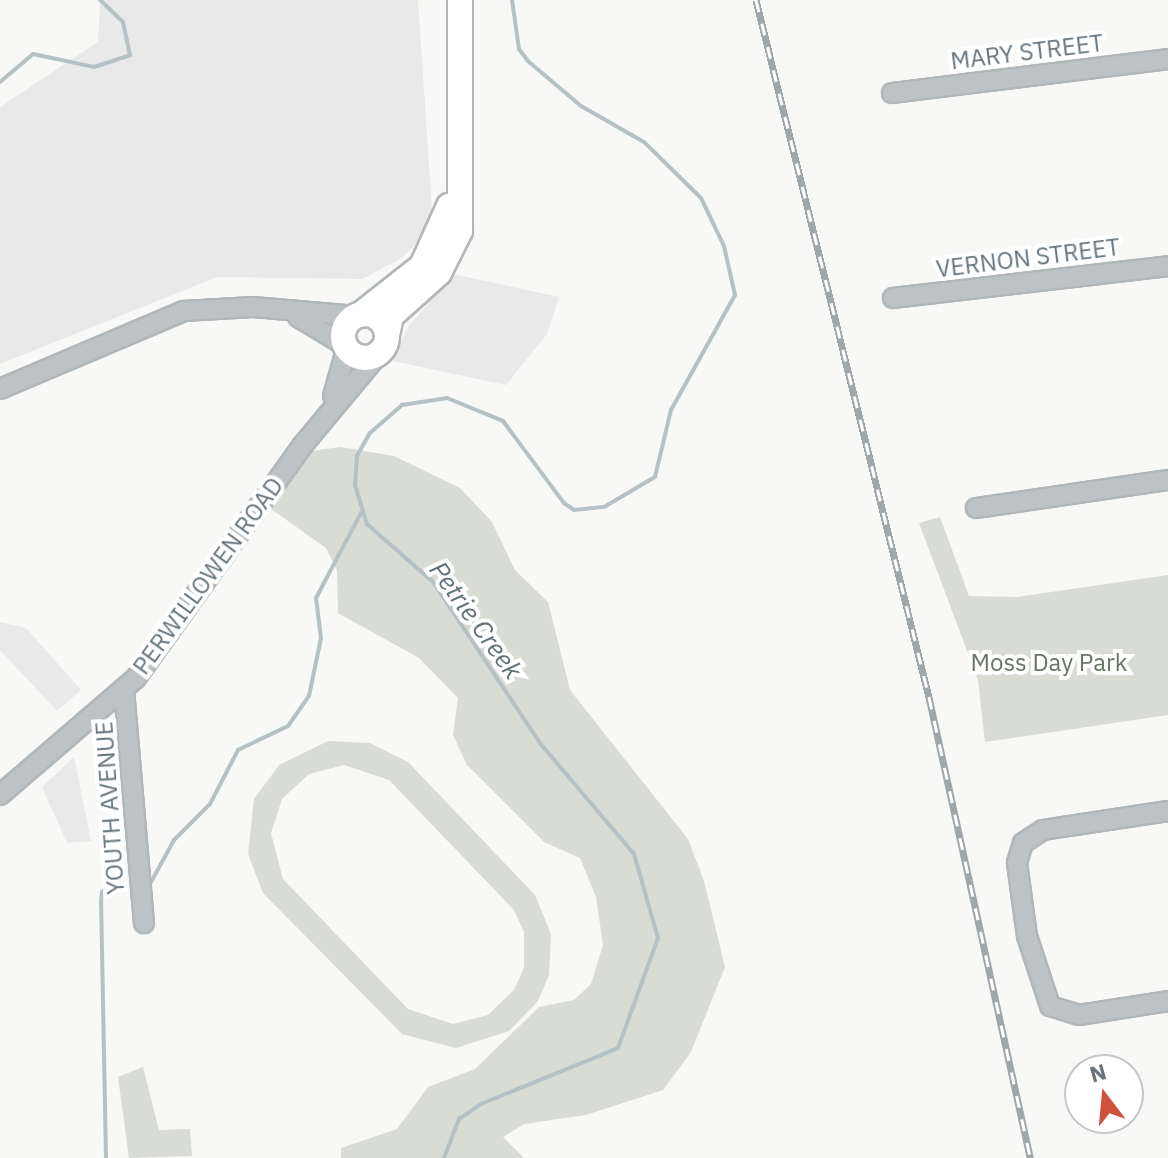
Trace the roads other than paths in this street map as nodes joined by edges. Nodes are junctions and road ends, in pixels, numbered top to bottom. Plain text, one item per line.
1 (444, 0) edge
2 (460, 0) edge
3 (1168, 59) edge
4 (892, 93) dead end
5 (1168, 266) edge
6 (893, 298) dead end
7 (276, 309) junction
8 (358, 315) junction
9 (385, 342) junction
10 (346, 347) junction
11 (0, 389) edge
12 (302, 446) junction
13 (1168, 480) edge
14 (976, 508) dead end
15 (124, 690) junction
16 (0, 795) edge
17 (1168, 811) edge
18 (144, 923) dead end
19 (1168, 1001) edge

1 - 8 main road
2 - 9 main road, PERWILLOWEN ROAD
3 - 4 street, MARY STREET
5 - 6 street, VERNON STREET
7 - 8 street
7 - 10 street
7 - 11 street
8 - 9 main road
8 - 10 main road
9 - 10 main road
9 - 12 street, PERWILLOWEN ROAD
10 - 12 street, PERWILLOWEN ROAD
12 - 15 street, PERWILLOWEN ROAD
13 - 14 street
15 - 16 street, PERWILLOWEN ROAD
15 - 18 street, YOUTH AVENUE
17 - 19 street

